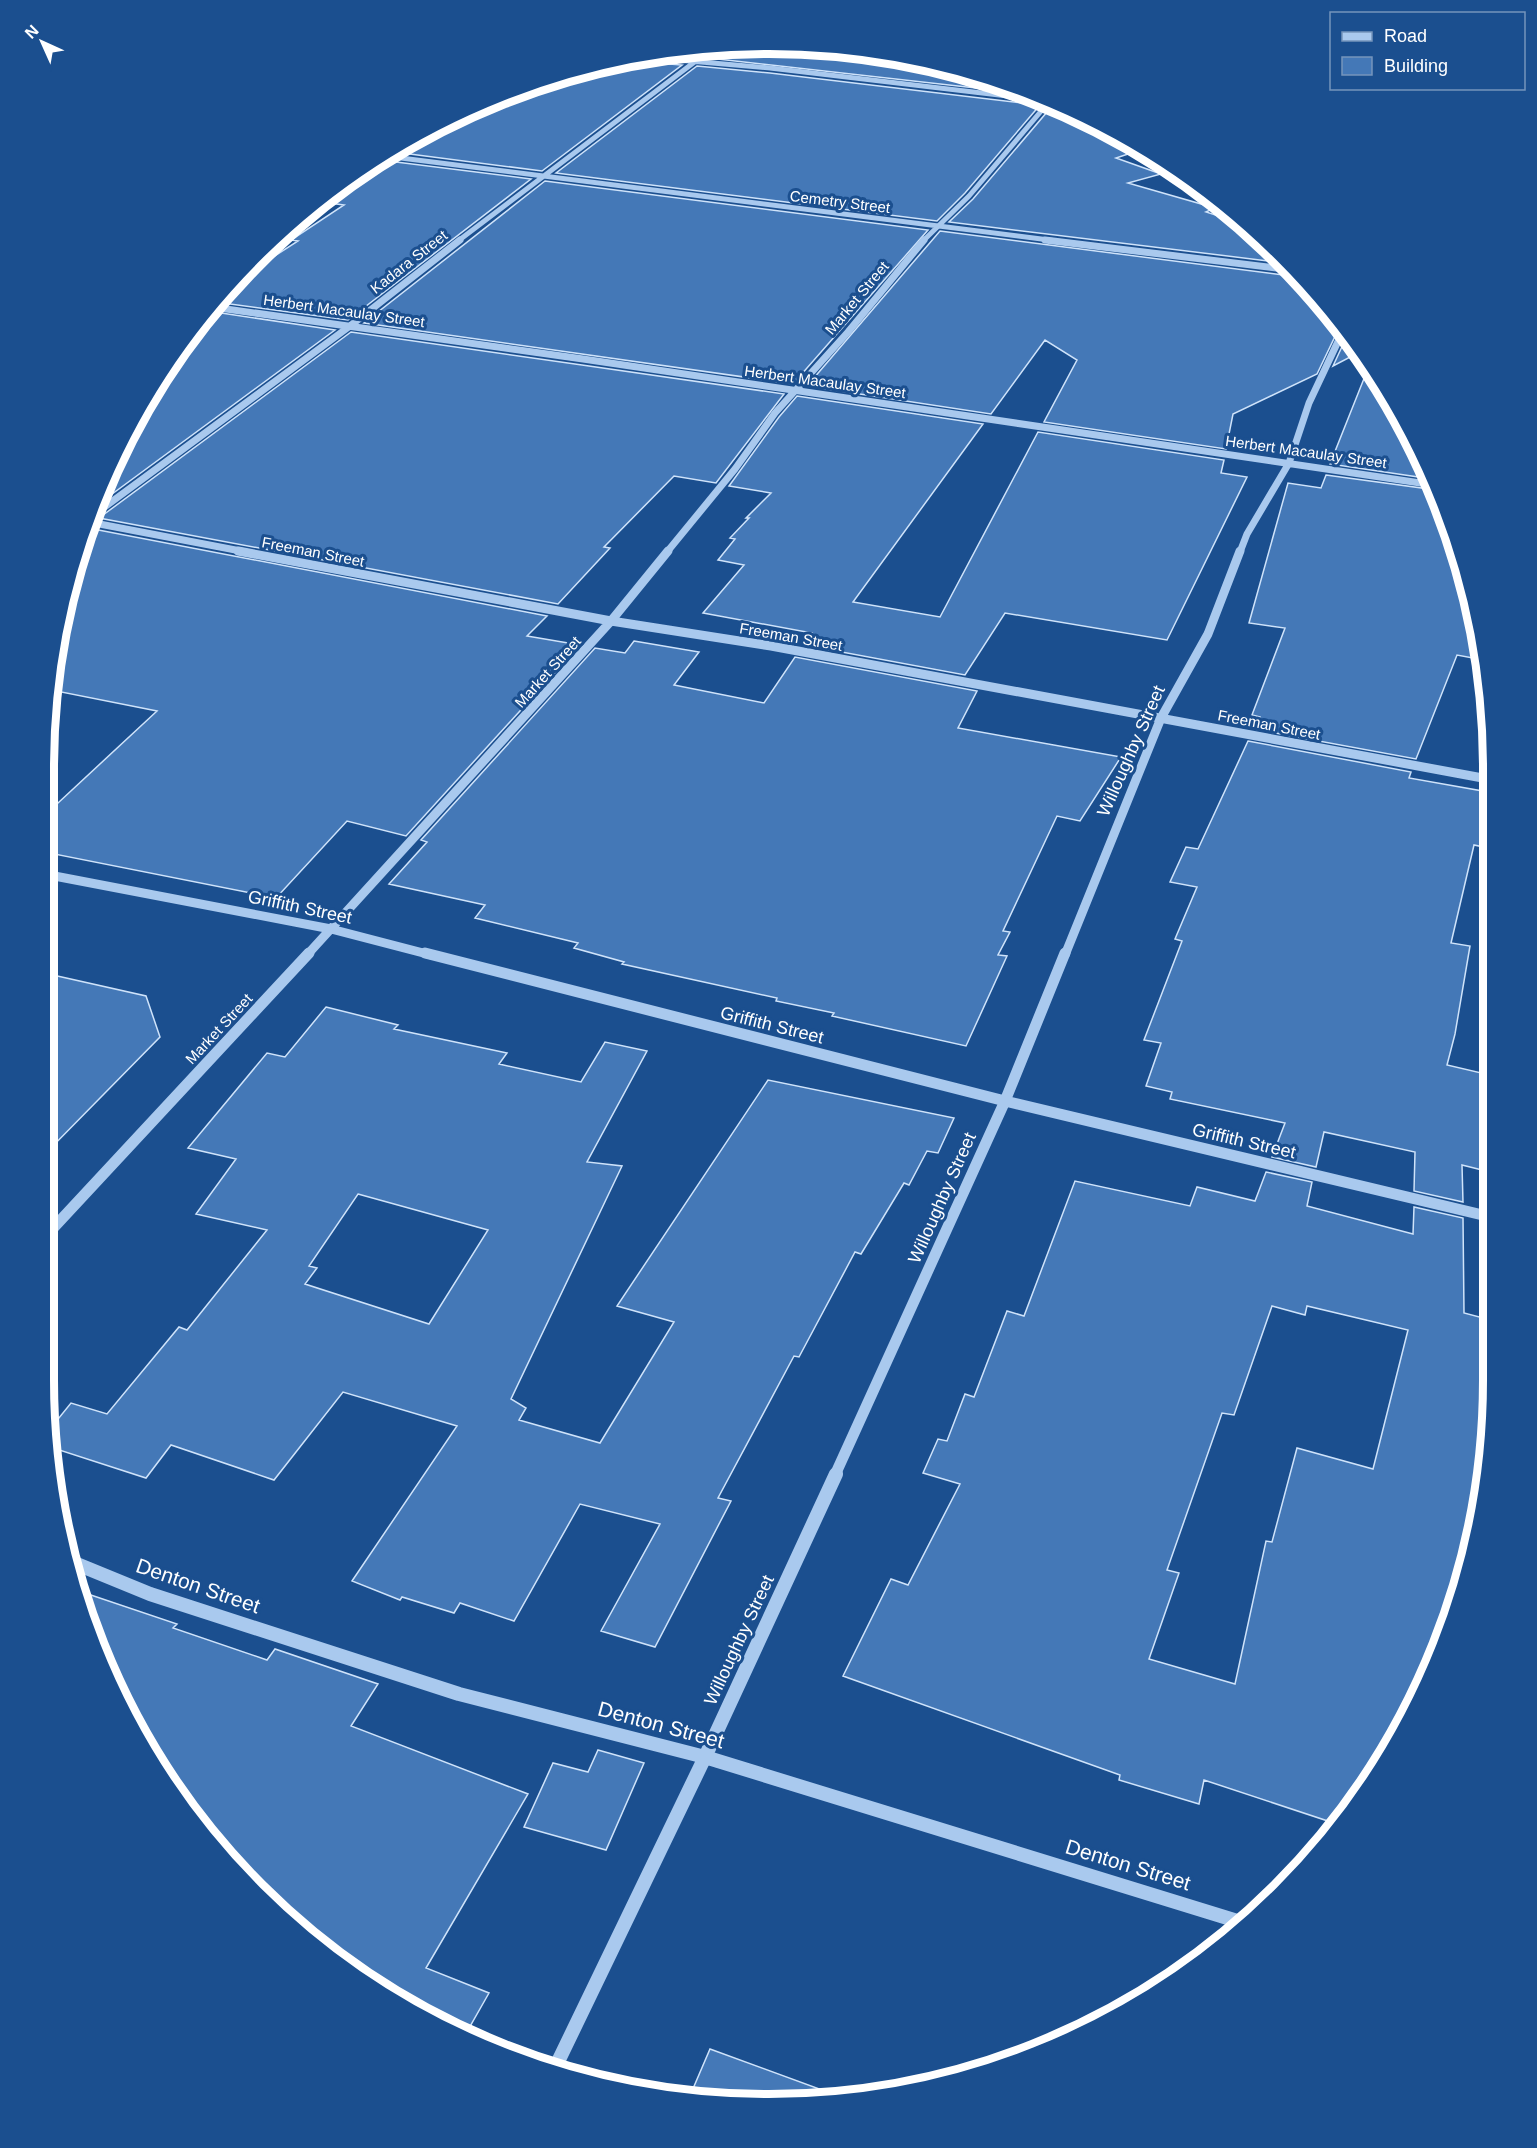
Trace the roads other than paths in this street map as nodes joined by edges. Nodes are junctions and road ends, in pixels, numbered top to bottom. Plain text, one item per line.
1 (699, 58) edge
2 (678, 60) edge
3 (695, 61) junction
4 (1011, 97) edge
5 (1043, 108) edge
6 (399, 158) edge
7 (543, 175) junction
8 (938, 226) junction
9 (1279, 268) edge
10 (222, 308) edge
11 (350, 326) junction
12 (1339, 339) edge
13 (794, 391) junction
14 (1289, 463) junction
15 (1424, 483) edge
16 (103, 508) edge
17 (98, 524) edge
18 (611, 621) junction
19 (1161, 718) junction
20 (1483, 778) edge
21 (54, 876) edge
22 (331, 929) junction
23 (1005, 1101) junction
24 (1483, 1215) edge
25 (54, 1227) edge
26 (78, 1565) edge
27 (705, 1757) junction
28 (1236, 1920) edge
29 (558, 2062) edge

1 - 3 street, Kadara Street
2 - 3 street
3 - 4 street
3 - 7 street, Kadara Street
5 - 8 street, Market Street
6 - 7 street, Cemetry Street
7 - 8 street, Cemetry Street
7 - 11 street, Kadara Street
8 - 9 street, Cemetry Street
8 - 13 street, Market Street
10 - 11 street, Herbert Macaulay Street
11 - 13 street, Herbert Macaulay Street
11 - 16 street, Kadara Street
12 - 14 street, Willoughby Street
13 - 14 street, Herbert Macaulay Street
13 - 18 street, Market Street
14 - 15 street, Herbert Macaulay Street
14 - 19 street, Willoughby Street
17 - 18 street, Freeman Street
18 - 19 street, Freeman Street
18 - 22 street, Market Street
19 - 20 street, Freeman Street
19 - 23 street, Willoughby Street
21 - 22 street, Griffith Street
22 - 23 street, Griffith Street
22 - 25 street, Market Street
23 - 24 street, Griffith Street
23 - 27 street, Willoughby Street
26 - 27 street, Denton Street
27 - 28 street, Denton Street
27 - 29 street, Willoughby Street

